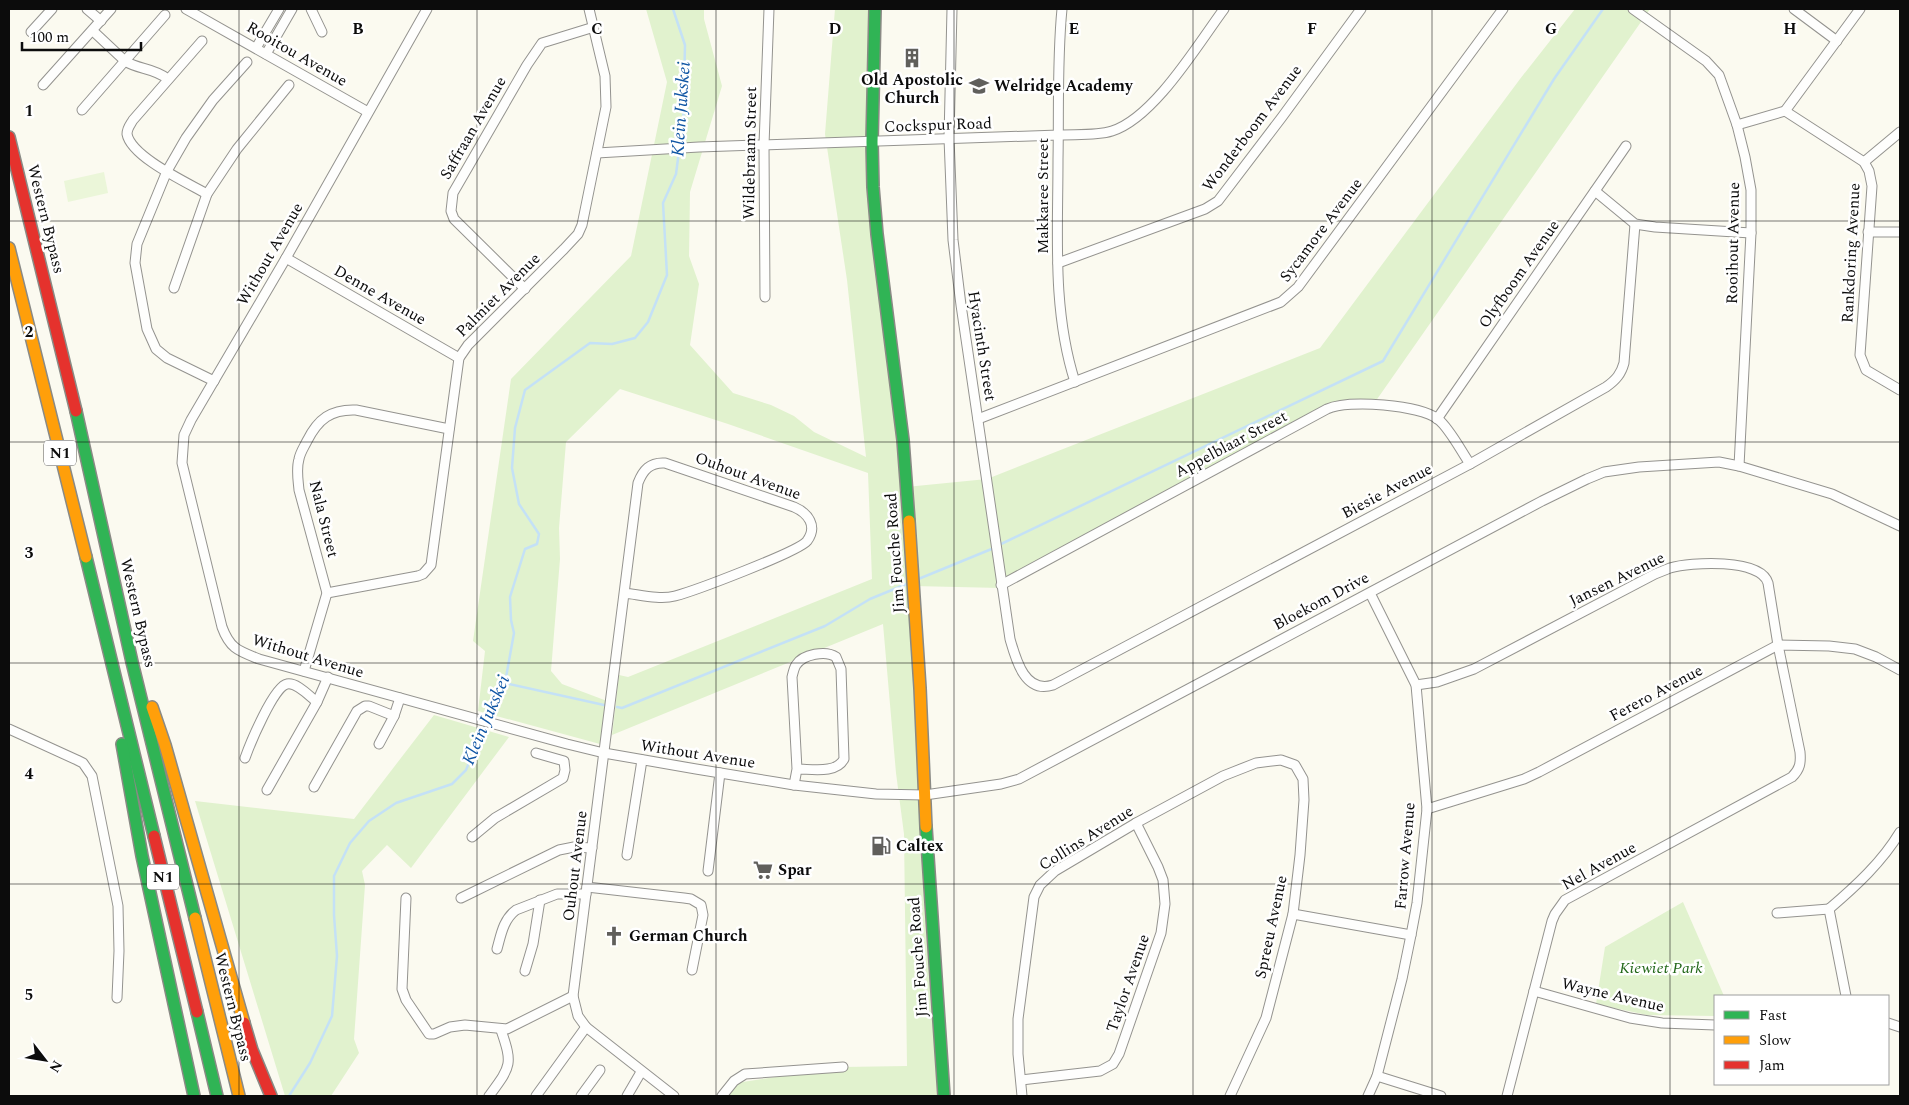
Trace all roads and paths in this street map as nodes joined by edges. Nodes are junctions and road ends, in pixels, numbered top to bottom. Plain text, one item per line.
1 (52, 9) edge
2 (87, 9) edge
3 (111, 9) edge
4 (186, 9) edge
5 (279, 9) edge
6 (292, 9) edge
7 (311, 9) edge
8 (427, 9) edge
9 (589, 9) edge
10 (769, 9) edge
11 (875, 9) edge
12 (952, 9) edge
13 (1062, 9) edge
14 (1224, 9) edge
15 (1361, 9) edge
16 (1504, 9) edge
17 (1632, 9) edge
18 (1794, 9) edge
19 (1860, 9) edge
20 (165, 14) dead end
21 (101, 21) junction
22 (594, 27) junction
23 (93, 31) junction
24 (31, 32) dead end
25 (322, 32) dead end
26 (202, 41) dead end
27 (1837, 41) junction
28 (256, 48) junction
29 (266, 54) junction
30 (125, 61) junction
31 (246, 62) dead end
32 (168, 79) junction
33 (43, 85) dead end
34 (289, 85) dead end
35 (82, 110) dead end
36 (1785, 111) junction
37 (368, 112) junction
38 (1737, 125) junction
39 (1900, 132) edge
40 (1059, 136) junction
41 (9, 137) edge
42 (949, 138) junction
43 (872, 142) junction
44 (764, 145) junction
45 (1626, 146) dead end
46 (597, 152) junction
47 (1864, 162) junction
48 (167, 172) junction
49 (1595, 191) junction
50 (207, 194) junction
51 (1635, 224) junction
52 (1868, 232) junction
53 (1900, 232) edge
54 (1751, 233) junction
55 (9, 248) edge
56 (286, 258) junction
57 (1058, 263) junction
58 (174, 288) dead end
59 (525, 289) junction
60 (765, 297) dead end
61 (459, 358) junction
62 (214, 381) junction
63 (1075, 382) junction
64 (1900, 390) edge
65 (978, 419) junction
66 (1437, 419) junction
67 (449, 429) junction
68 (1470, 464) junction
69 (1739, 466) junction
70 (1900, 526) edge
71 (1001, 585) junction
72 (327, 593) junction
73 (1370, 593) junction
74 (625, 594) junction
75 (1778, 645) junction
76 (111, 658) junction
77 (132, 662) junction
78 (1900, 670) edge
79 (304, 671) junction
80 (328, 677) junction
81 (1029, 680) joint
82 (1416, 685) junction
83 (400, 698) junction
84 (317, 702) junction
85 (394, 716) junction
86 (9, 729) edge
87 (379, 744) dead end
88 (567, 744) junction
89 (536, 752) dead end
90 (604, 753) junction
91 (245, 758) dead end
92 (642, 760) junction
93 (564, 761) junction
94 (1289, 761) joint
95 (797, 769) junction
96 (1798, 769) joint
97 (720, 773) junction
98 (794, 785) junction
99 (314, 787) dead end
100 (267, 790) dead end
101 (925, 795) junction
102 (1427, 809) junction
103 (1136, 823) junction
104 (1900, 832) edge
105 (472, 837) dead end
106 (592, 848) junction
107 (627, 855) dead end
108 (708, 871) dead end
109 (586, 890) junction
110 (406, 898) dead end
111 (461, 898) dead end
112 (540, 900) junction
113 (1829, 909) junction
114 (1777, 913) dead end
115 (1293, 914) junction
116 (1411, 935) junction
117 (497, 950) dead end
118 (692, 970) dead end
119 (525, 971) dead end
120 (1534, 991) junction
121 (1846, 995) edge
122 (573, 996) junction
123 (117, 998) dead end
124 (1714, 1025) edge
125 (586, 1027) junction
126 (501, 1030) junction
127 (842, 1067) dead end
128 (600, 1070) dead end
129 (642, 1072) junction
130 (1377, 1076) junction
131 (1021, 1080) junction
132 (489, 1095) edge
133 (194, 1096) edge
134 (217, 1096) edge
135 (239, 1096) edge
136 (271, 1096) edge
137 (536, 1096) edge
138 (581, 1096) edge
139 (627, 1096) edge
140 (674, 1096) edge
141 (722, 1096) edge
142 (944, 1096) edge
143 (1022, 1096) edge
144 (1230, 1096) edge
145 (1368, 1096) edge
146 (1441, 1096) edge
147 (1507, 1096) edge

1 - 24 street
2 - 21 street
3 - 21 street
4 - 28 street, Rooitou Avenue
5 - 28 street
6 - 29 street
7 - 25 street
8 - 37 street, Without Avenue
9 - 22 street, Palmiet Avenue
10 - 44 street, Wildebraam Street
11 - 43 main road, Jim Fouche Road
12 - 42 street, Hyacinth Street
13 - 40 street, Makkaree Street
14 - 40 street, Cockspur Road
15 - 57 street, Wonderboom Avenue
16 - 63 street, Sycamore Avenue
17 - 38 street, Rooihout Avenue
18 - 27 street
19 - 27 street
20 - 30 street
21 - 23 street
22 - 46 street, Palmiet Avenue
22 - 59 street, Saffraan Avenue
23 - 30 street
23 - 33 street
26 - 32 street
27 - 36 street
28 - 29 street, Rooitou Avenue
29 - 37 street, Rooitou Avenue
30 - 32 street
30 - 35 street
31 - 48 street
32 - 48 street
34 - 50 street
36 - 38 street
36 - 47 street, Rankdoring Avenue
37 - 56 street, Without Avenue
38 - 54 street, Rooihout Avenue
39 - 47 street
40 - 42 street, Cockspur Road
40 - 57 street, Makkaree Street
41 - 77 main road, Western Bypass / N1
42 - 43 street, Cockspur Road
42 - 65 street, Hyacinth Street
43 - 44 street, Cockspur Road
43 - 101 main road, Jim Fouche Road
44 - 46 street, Cockspur Road
44 - 60 street, Wildebraam Street
45 - 49 street, Olyfboom Avenue
46 - 59 street, Palmiet Avenue
47 - 52 street, Rankdoring Avenue
48 - 50 street
48 - 62 street
49 - 51 street
49 - 66 street, Olyfboom Avenue
50 - 58 street
51 - 54 street
51 - 68 street, Biesie Avenue
52 - 53 street
52 - 64 street, Rankdoring Avenue
54 - 69 street, Rooihout Avenue
55 - 76 main road, N1
56 - 61 street, Denne Avenue
56 - 62 street, Without Avenue
57 - 63 street, Makkaree Street
59 - 61 street, Palmiet Avenue
61 - 67 street, Palmiet Avenue
62 - 79 street, Without Avenue
63 - 65 street, Sycamore Avenue
65 - 71 street, Hyacinth Street
66 - 68 street
66 - 71 street, Appelblaar Street
67 - 72 street, Palmiet Avenue
67 - 72 street, Nala Street
68 - 81 street, Biesie Avenue
69 - 70 street, Bloekom Drive
69 - 73 street, Bloekom Drive
71 - 81 street, Hyacinth Street
72 - 79 street
73 - 82 street, Farrow Avenue
73 - 101 street, Bloekom Drive
74 - 74 street, Ouhout Avenue
74 - 90 street, Ouhout Avenue
75 - 78 street, Ferero Avenue
75 - 82 street, Jansen Avenue
75 - 96 street, Jansen Avenue
75 - 102 street, Ferero Avenue
76 - 133 main road
76 - 134 main road, N1
77 - 135 main road, Western Bypass / N1
77 - 136 main road
79 - 80 street, Without Avenue
80 - 83 street, Without Avenue
80 - 84 street
82 - 102 street, Farrow Avenue
83 - 85 street
83 - 88 street, Without Avenue
84 - 91 street
84 - 100 street
85 - 87 street
85 - 99 street
86 - 123 street
88 - 90 street, Without Avenue
88 - 93 street
89 - 93 street
90 - 92 street, Without Avenue
90 - 106 street, Ouhout Avenue
92 - 97 street, Without Avenue
92 - 107 street
93 - 105 street
94 - 103 street, Collins Avenue
94 - 115 street, Spreeu Avenue
95 - 95 street
95 - 98 street
96 - 120 street, Nel Avenue
97 - 98 street, Without Avenue
97 - 108 street
98 - 101 street, Without Avenue
101 - 142 main road, Jim Fouche Road
102 - 116 street, Farrow Avenue
103 - 131 street, Collins Avenue
103 - 131 street, Taylor Avenue
104 - 113 street
106 - 109 street, Ouhout Avenue
106 - 111 street
109 - 112 street
109 - 118 street
109 - 122 street, Ouhout Avenue
110 - 126 street
112 - 117 street
112 - 119 street
113 - 114 street
113 - 121 street
115 - 116 street
115 - 144 street, Spreeu Avenue
116 - 130 street, Farrow Avenue
120 - 124 street, Wayne Avenue
120 - 147 street, Nel Avenue
122 - 125 street, Ouhout Avenue
122 - 126 street
125 - 129 street, Ouhout Avenue
125 - 137 street
126 - 132 street
127 - 141 street
128 - 138 street
129 - 139 street
129 - 140 street, Ouhout Avenue
130 - 145 street, Farrow Avenue
130 - 146 street
131 - 143 street, Collins Avenue

